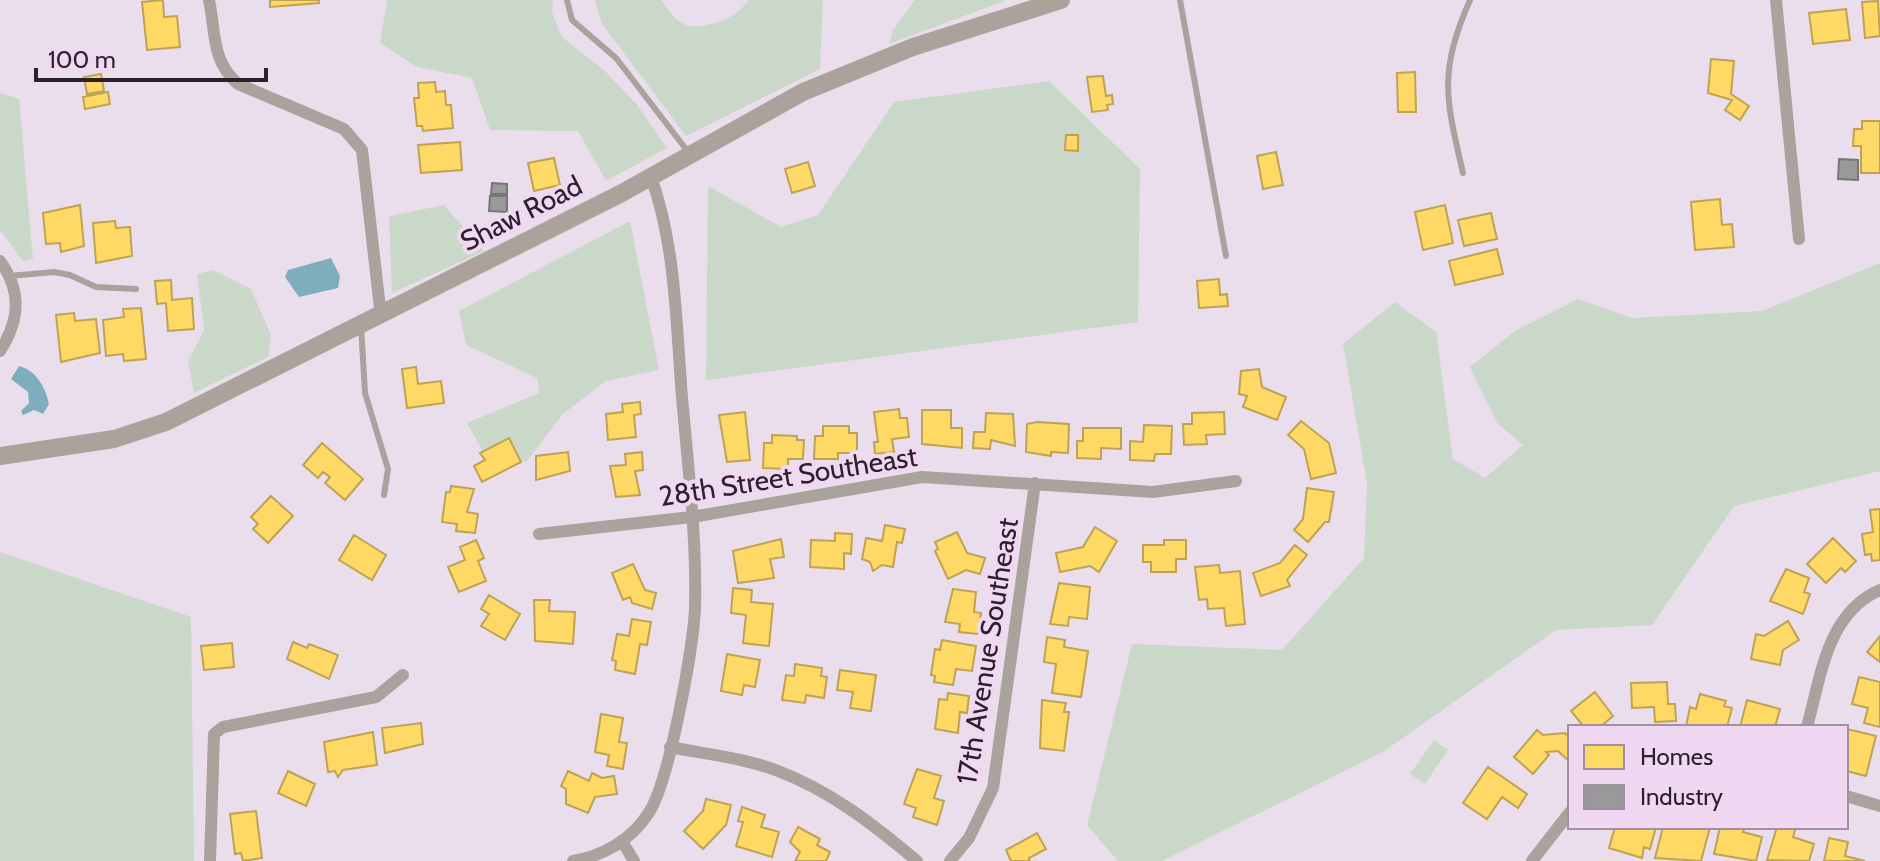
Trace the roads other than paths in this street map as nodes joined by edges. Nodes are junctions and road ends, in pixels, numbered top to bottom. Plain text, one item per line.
1 (209, 0) edge
2 (567, 0) edge
3 (1061, 0) edge
4 (1180, 0) edge
5 (1470, 0) edge
6 (1776, 0) edge
7 (689, 153) junction
8 (1463, 173) dead end
9 (651, 177) junction
10 (1799, 239) dead end
11 (1226, 256) dead end
12 (0, 261) edge
13 (9, 276) junction
14 (136, 289) dead end
15 (381, 317) junction
16 (361, 326) junction
17 (0, 351) edge
18 (0, 456) edge
19 (1236, 481) dead end
20 (1035, 483) junction
21 (384, 495) dead end
22 (692, 517) junction
23 (539, 534) dead end
24 (1880, 590) edge
25 (403, 675) dead end
26 (1808, 725) edge
27 (670, 747) junction
28 (1848, 797) edge
29 (1880, 806) edge
30 (1568, 815) edge
31 (622, 841) junction
32 (210, 861) edge
33 (573, 861) edge
34 (634, 861) edge
35 (917, 861) edge
36 (950, 861) edge
37 (1532, 861) edge

1 - 15 street
2 - 7 lane
3 - 7 main road, Shaw Road
4 - 11 lane
5 - 8 lane
6 - 10 street
7 - 9 main road, Shaw Road
9 - 15 main road, Shaw Road
9 - 22 street
12 - 13 street
13 - 14 lane
13 - 17 street
15 - 16 main road, Shaw Road
16 - 18 main road, Shaw Road
16 - 21 lane
19 - 20 street, 28th Street Southeast
20 - 22 street, 28th Street Southeast
20 - 36 street, 17th Avenue Southeast
22 - 23 street, 28th Street Southeast
22 - 27 street
24 - 26 street
25 - 32 street
27 - 31 street
27 - 35 street
28 - 29 street
30 - 37 street
31 - 33 street
31 - 34 street

